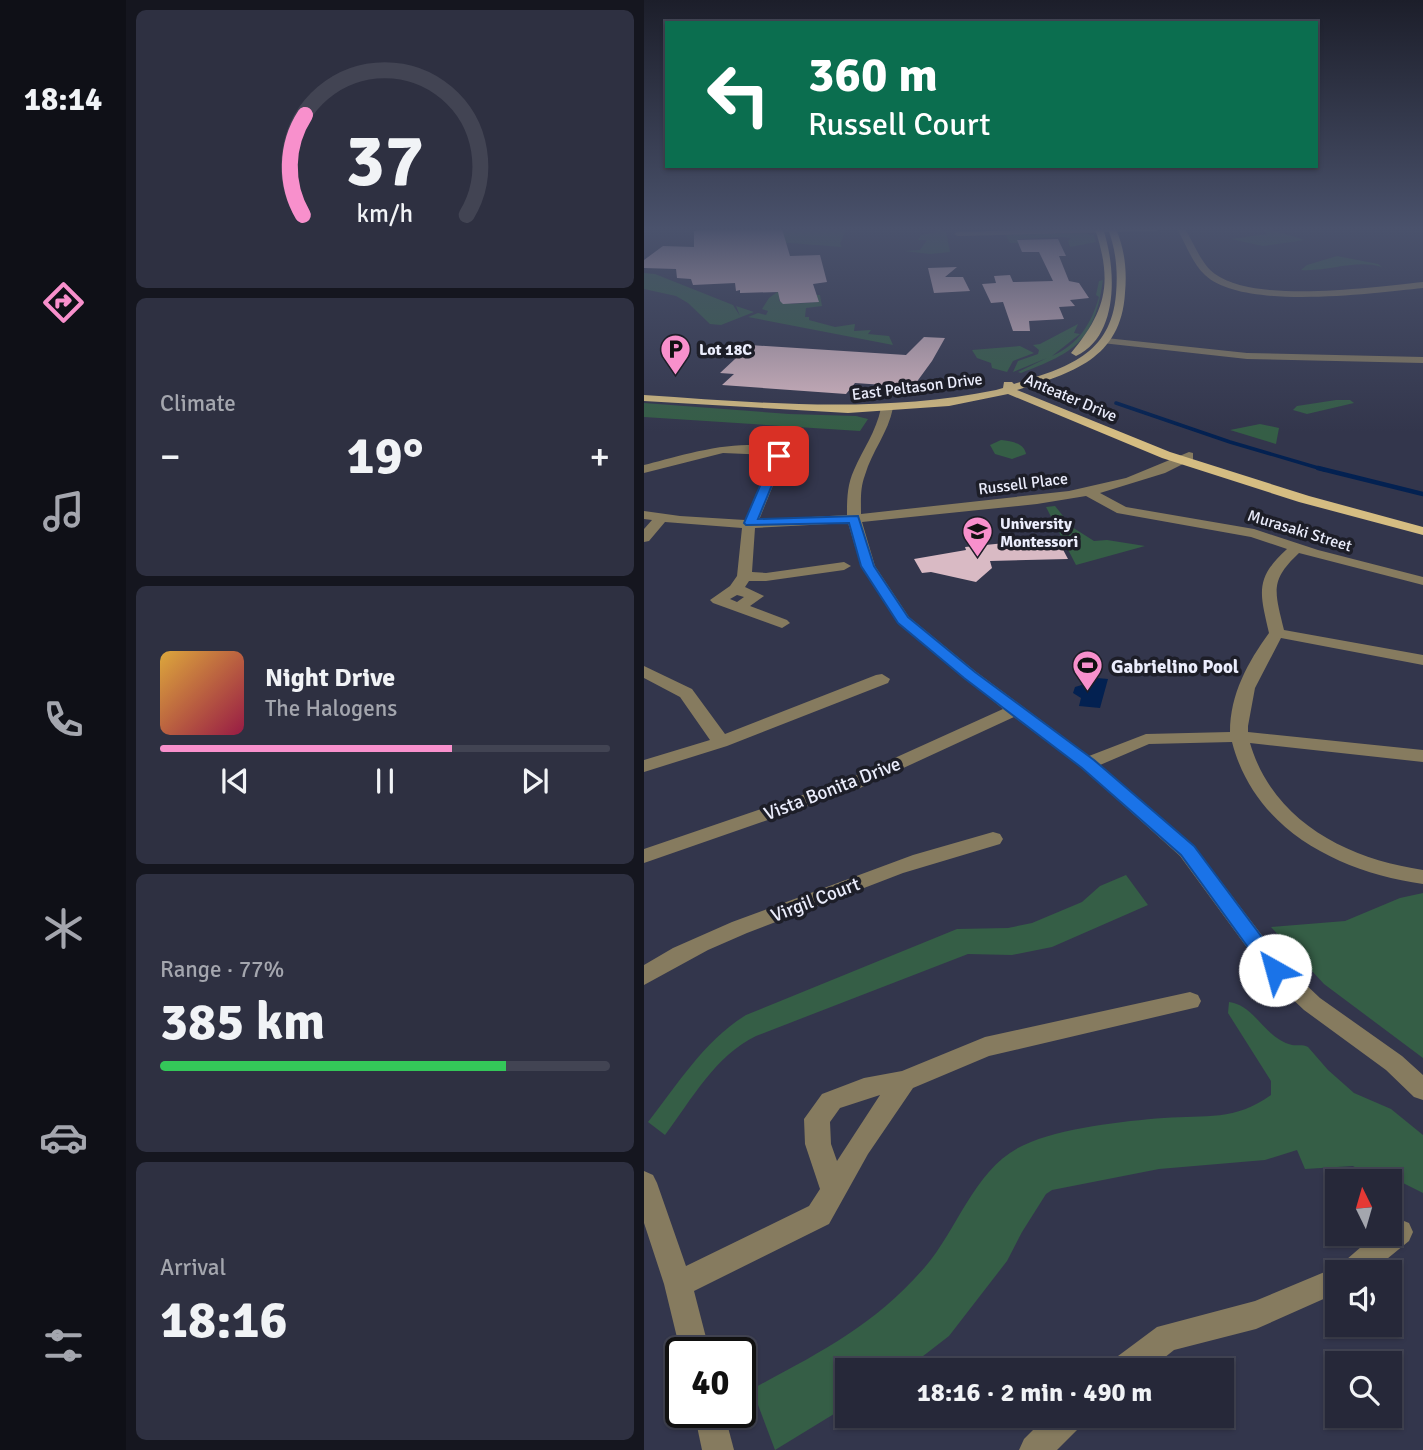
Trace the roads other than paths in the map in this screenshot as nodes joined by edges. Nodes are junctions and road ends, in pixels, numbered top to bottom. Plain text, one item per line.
1 (1108, 297) edge
2 (1121, 297) edge
3 (1106, 341) junction
4 (1423, 360) edge
5 (1013, 386) junction
6 (644, 396) edge
7 (887, 408) junction
8 (644, 456) edge
9 (1186, 458) junction
10 (659, 465) junction
11 (644, 469) edge
12 (1088, 492) junction
13 (644, 515) edge
14 (661, 518) junction
15 (854, 519) junction
16 (750, 523) junction
17 (1423, 527) edge
18 (644, 538) edge
19 (1296, 548) junction
20 (844, 566) dead end
21 (1423, 581) edge
22 (740, 582) junction
23 (782, 623) dead end
24 (1277, 633) junction
25 (1423, 660) edge
26 (644, 671) edge
27 (883, 679) dead end
28 (1016, 709) junction
29 (1240, 737) junction
30 (721, 742) junction
31 (1423, 756) edge
32 (1088, 764) junction
33 (644, 766) edge
34 (993, 839) dead end
35 (644, 856) edge
36 (1423, 877) edge
37 (644, 976) edge
38 (1190, 1000) dead end
39 (904, 1081) junction
40 (1423, 1090) edge
41 (644, 1183) edge
42 (834, 1189) junction
43 (1382, 1246) edge
44 (1365, 1260) edge
45 (678, 1284) junction
46 (1325, 1284) edge
47 (691, 1337) edge
48 (1141, 1358) edge
49 (713, 1428) edge
50 (1057, 1428) edge
51 (718, 1450) edge
52 (1035, 1450) edge

1 - 5 main road, East Peltason Drive
2 - 3 main road
3 - 4 street
3 - 5 main road, East Peltason Drive
5 - 6 main road, East Peltason Drive
5 - 7 main road, East Peltason Drive
5 - 9 main road, Anteater Drive
6 - 7 main road, East Peltason Drive
7 - 15 street
8 - 10 street
9 - 12 street, Russell Place
9 - 17 main road, Anteater Drive
9 - 17 main road, Anteater Drive
10 - 11 street
10 - 16 street
12 - 15 street, Russell Place
12 - 19 street, Murasaki Street
13 - 14 street, Russell Place
14 - 16 street, Russell Place
14 - 18 street
15 - 16 street, Russell Place
15 - 28 street
16 - 22 street
19 - 21 street, Murasaki Street
19 - 24 street
20 - 22 street
22 - 23 street
24 - 25 street
24 - 29 street
26 - 30 street
27 - 30 street
28 - 32 street
28 - 35 street, Vista Bonita Drive
29 - 31 street
29 - 32 street
29 - 36 street
30 - 33 street
32 - 40 street
34 - 37 street, Virgil Court
38 - 39 street
39 - 42 street
39 - 42 street
41 - 45 street
42 - 45 street
43 - 44 street
45 - 47 street
46 - 48 street
49 - 51 street
50 - 52 street

